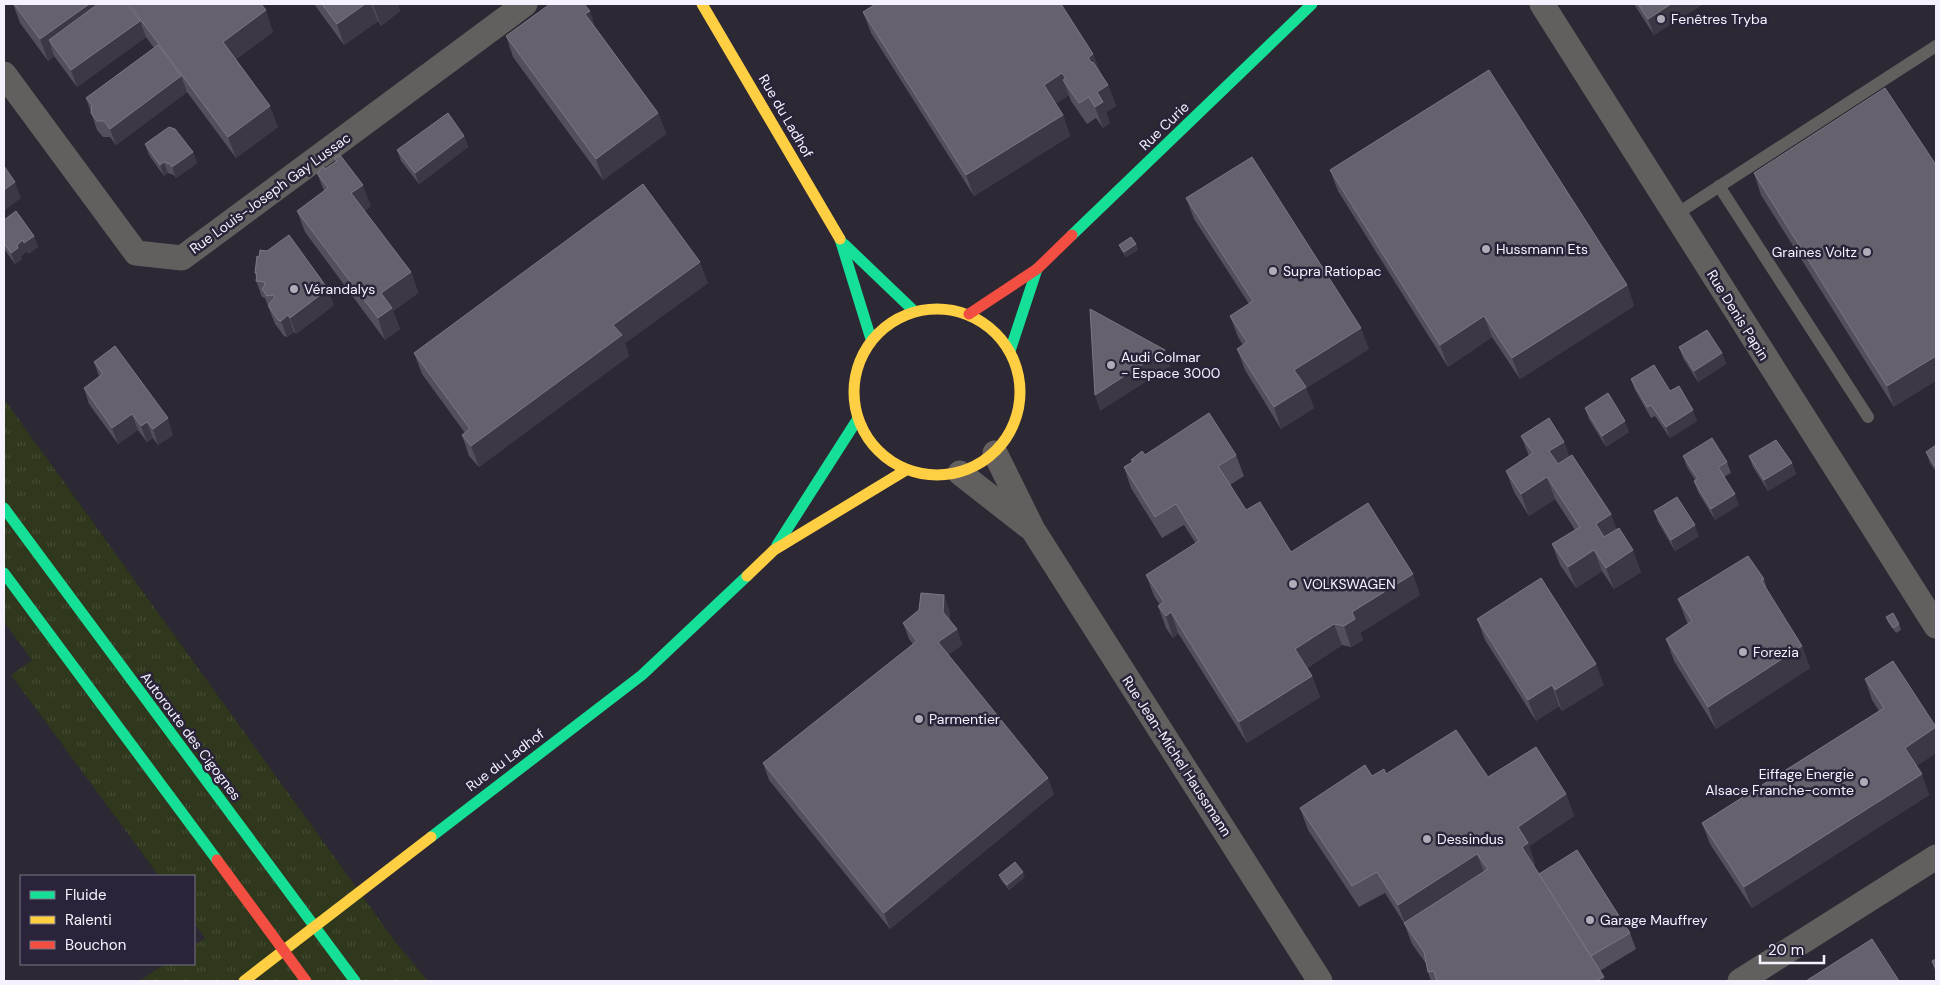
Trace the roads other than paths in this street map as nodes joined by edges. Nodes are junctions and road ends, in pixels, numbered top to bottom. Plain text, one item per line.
1 (526, 4) edge
2 (702, 4) edge
3 (1312, 4) edge
4 (1542, 4) edge
5 (1936, 46) edge
6 (4, 74) edge
7 (1719, 186) junction
8 (1674, 215) junction
9 (843, 243) junction
10 (1037, 269) junction
11 (914, 311) junction
12 (969, 314) junction
13 (871, 339) junction
14 (1010, 351) junction
15 (1868, 416) dead end
16 (857, 420) junction
17 (995, 453) junction
18 (906, 470) junction
19 (960, 473) junction
20 (4, 508) edge
21 (1033, 530) junction
22 (774, 550) junction
23 (4, 573) edge
24 (1936, 626) edge
25 (1936, 857) edge
26 (244, 981) edge
27 (306, 981) edge
28 (355, 981) edge
29 (1320, 981) edge
30 (1740, 981) edge

1 - 6 street, Rue Louis-Joseph Gay Lussac
2 - 9 main road, Rue du Ladhof
3 - 10 main road, Rue Curie
4 - 8 street, Rue Denis Papin
5 - 7 lane
7 - 8 lane
7 - 15 lane
8 - 24 street, Rue Denis Papin
9 - 11 main road, Rue du Ladhof
9 - 13 main road, Rue du Ladhof
10 - 12 main road, Rue Curie
10 - 14 main road, Rue Curie
11 - 12 main road
11 - 13 main road
12 - 14 main road
13 - 16 main road
14 - 17 main road
16 - 18 main road
16 - 22 main road, Rue du Ladhof
17 - 19 main road
17 - 21 street, Rue Jean-Michel Haussmann
18 - 19 main road
18 - 22 main road, Rue du Ladhof
19 - 21 street, Rue Jean-Michel Haussmann
20 - 28 main road, Autoroute des Cigognes
21 - 29 street, Rue Jean-Michel Haussmann
22 - 26 main road, Rue du Ladhof
23 - 27 main road
25 - 30 street

